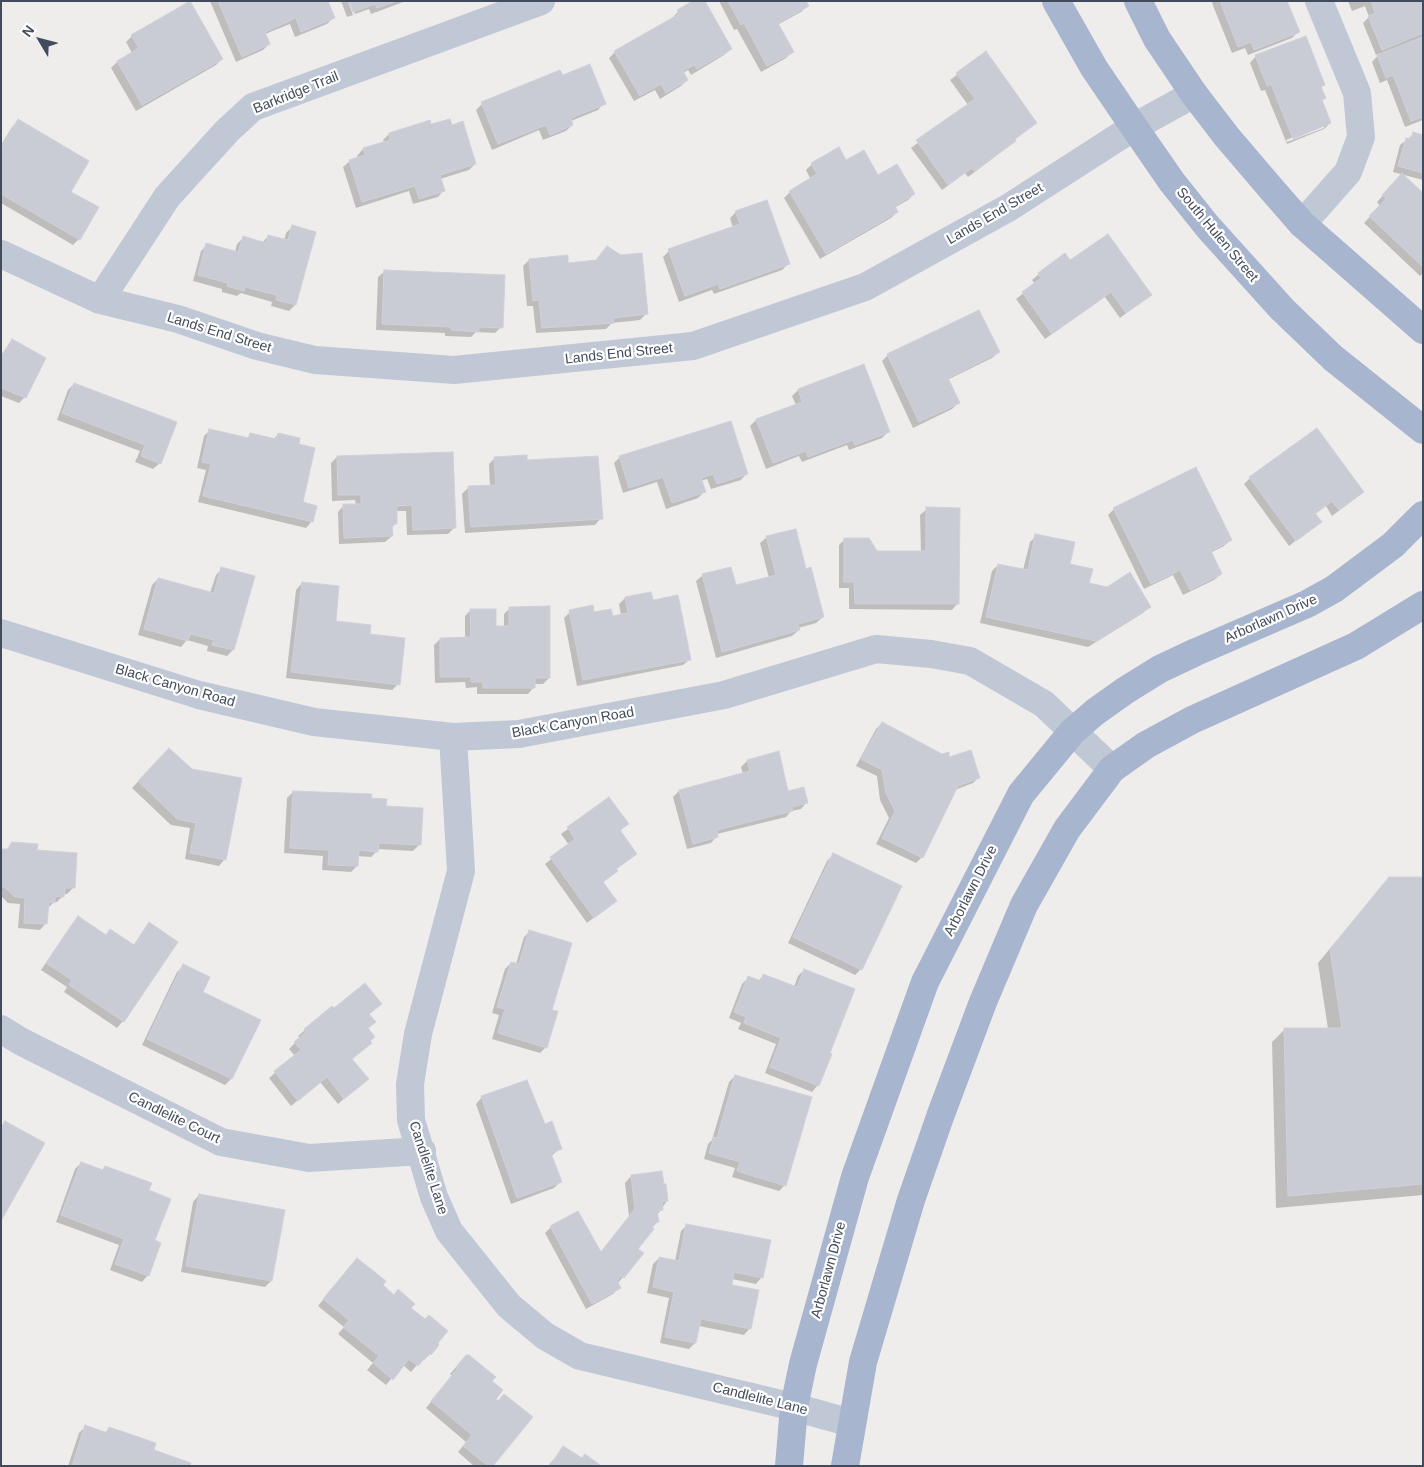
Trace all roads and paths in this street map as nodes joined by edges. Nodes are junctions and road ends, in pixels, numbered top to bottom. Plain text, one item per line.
1 (541, 1) edge
2 (1056, 1) edge
3 (1138, 1) edge
4 (1319, 1) edge
5 (1194, 94) junction
6 (1134, 127) junction
7 (1302, 224) junction
8 (1, 254) edge
9 (100, 300) junction
10 (1423, 330) edge
11 (1423, 430) edge
12 (1423, 514) edge
13 (1423, 605) edge
14 (1, 633) edge
15 (1072, 732) junction
16 (453, 737) junction
17 (1112, 769) junction
18 (1, 1029) edge
19 (422, 1151) junction
20 (794, 1407) junction
21 (851, 1423) junction
22 (788, 1466) edge
23 (845, 1466) edge

1 - 9 street, Barkridge Trail
2 - 6 main road, South Hulen Street
3 - 5 main road
4 - 7 street
5 - 6 street, Lands End Street
5 - 7 main road
6 - 9 street, Lands End Street
6 - 11 main road, South Hulen Street
7 - 10 main road
8 - 9 street, Lands End Street
12 - 15 main road, Arborlawn Drive
13 - 17 main road
14 - 16 street, Black Canyon Road
15 - 16 street, Black Canyon Road
15 - 17 street, Black Canyon Road
15 - 20 main road, Arborlawn Drive
16 - 19 street, Candlelite Lane
17 - 21 main road
18 - 19 street, Candlelite Court
19 - 20 street, Candlelite Lane
20 - 21 street, Candlelite Lane
20 - 22 main road, Arborlawn Drive
21 - 23 main road

